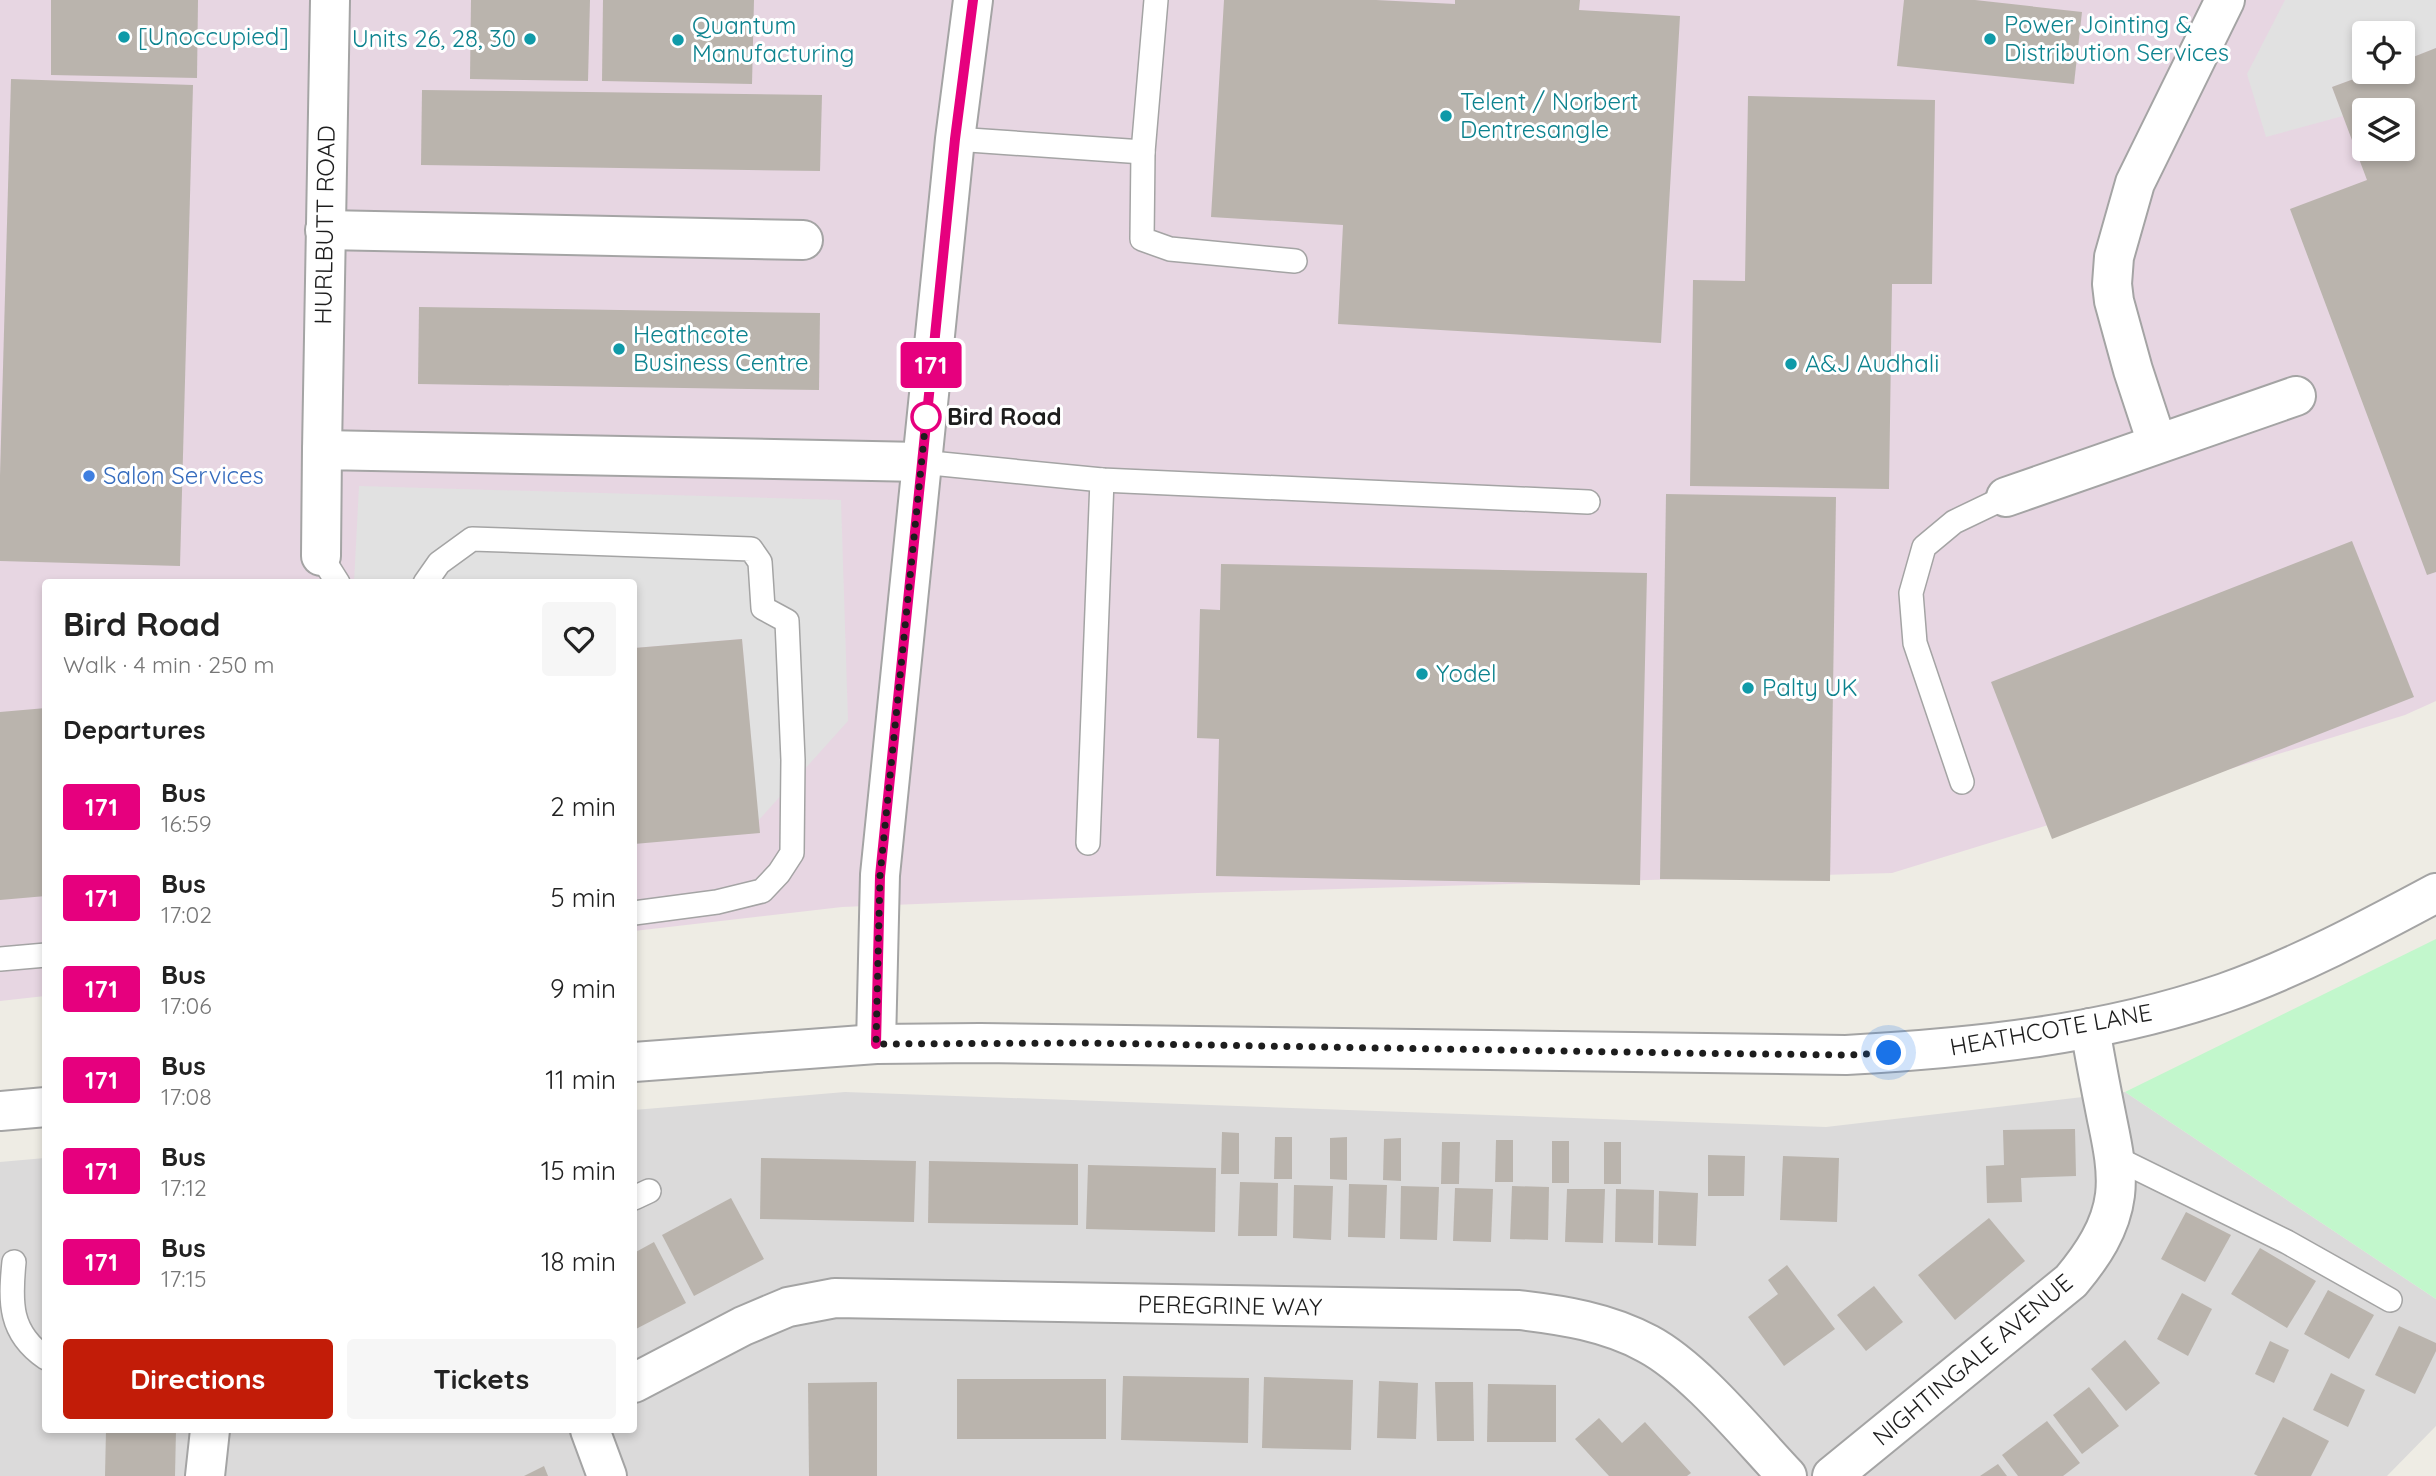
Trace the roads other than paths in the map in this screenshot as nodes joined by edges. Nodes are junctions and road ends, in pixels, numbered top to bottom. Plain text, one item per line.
1 (330, 0) edge
2 (973, 0) edge
3 (1156, 0) edge
4 (2225, 0) edge
5 (955, 139) junction
6 (1143, 152) junction
7 (325, 230) junction
8 (803, 240) dead end
9 (1295, 261) dead end
10 (2296, 396) dead end
11 (2157, 443) junction
12 (322, 450) junction
13 (921, 462) junction
14 (1102, 480) junction
15 (2006, 497) joint
16 (1588, 502) dead end
17 (329, 569) edge
18 (428, 579) edge
19 (1962, 782) dead end
20 (1088, 843) dead end
21 (2436, 893) edge
22 (637, 913) edge
23 (42, 955) edge
24 (0, 959) edge
25 (2090, 1028) junction
26 (876, 1044) junction
27 (637, 1062) edge
28 (42, 1107) edge
29 (0, 1111) edge
30 (2114, 1157) junction
31 (15, 1262) dead end
32 (2390, 1300) dead end
33 (42, 1355) edge
34 (637, 1381) edge
35 (210, 1433) edge
36 (591, 1433) edge
37 (205, 1476) edge
38 (607, 1476) edge
39 (1787, 1476) edge
40 (1832, 1476) edge

1 - 7 street, HURLBUTT ROAD
2 - 5 street
3 - 6 lane
4 - 11 street
5 - 6 lane
5 - 13 street
6 - 9 lane
7 - 8 street
7 - 12 street, HURLBUTT ROAD
10 - 11 street
11 - 15 street
12 - 13 street
12 - 17 street
13 - 14 lane
13 - 26 street
14 - 16 lane
14 - 20 lane
15 - 19 lane
18 - 22 lane
21 - 25 street, HEATHCOTE LANE
23 - 24 lane
25 - 26 street, HEATHCOTE LANE
25 - 30 street, NIGHTINGALE AVENUE
26 - 27 street, HEATHCOTE LANE
28 - 29 street
30 - 32 lane
30 - 40 street, NIGHTINGALE AVENUE
31 - 33 lane
34 - 39 street, PEREGRINE WAY
35 - 37 street
36 - 38 street

